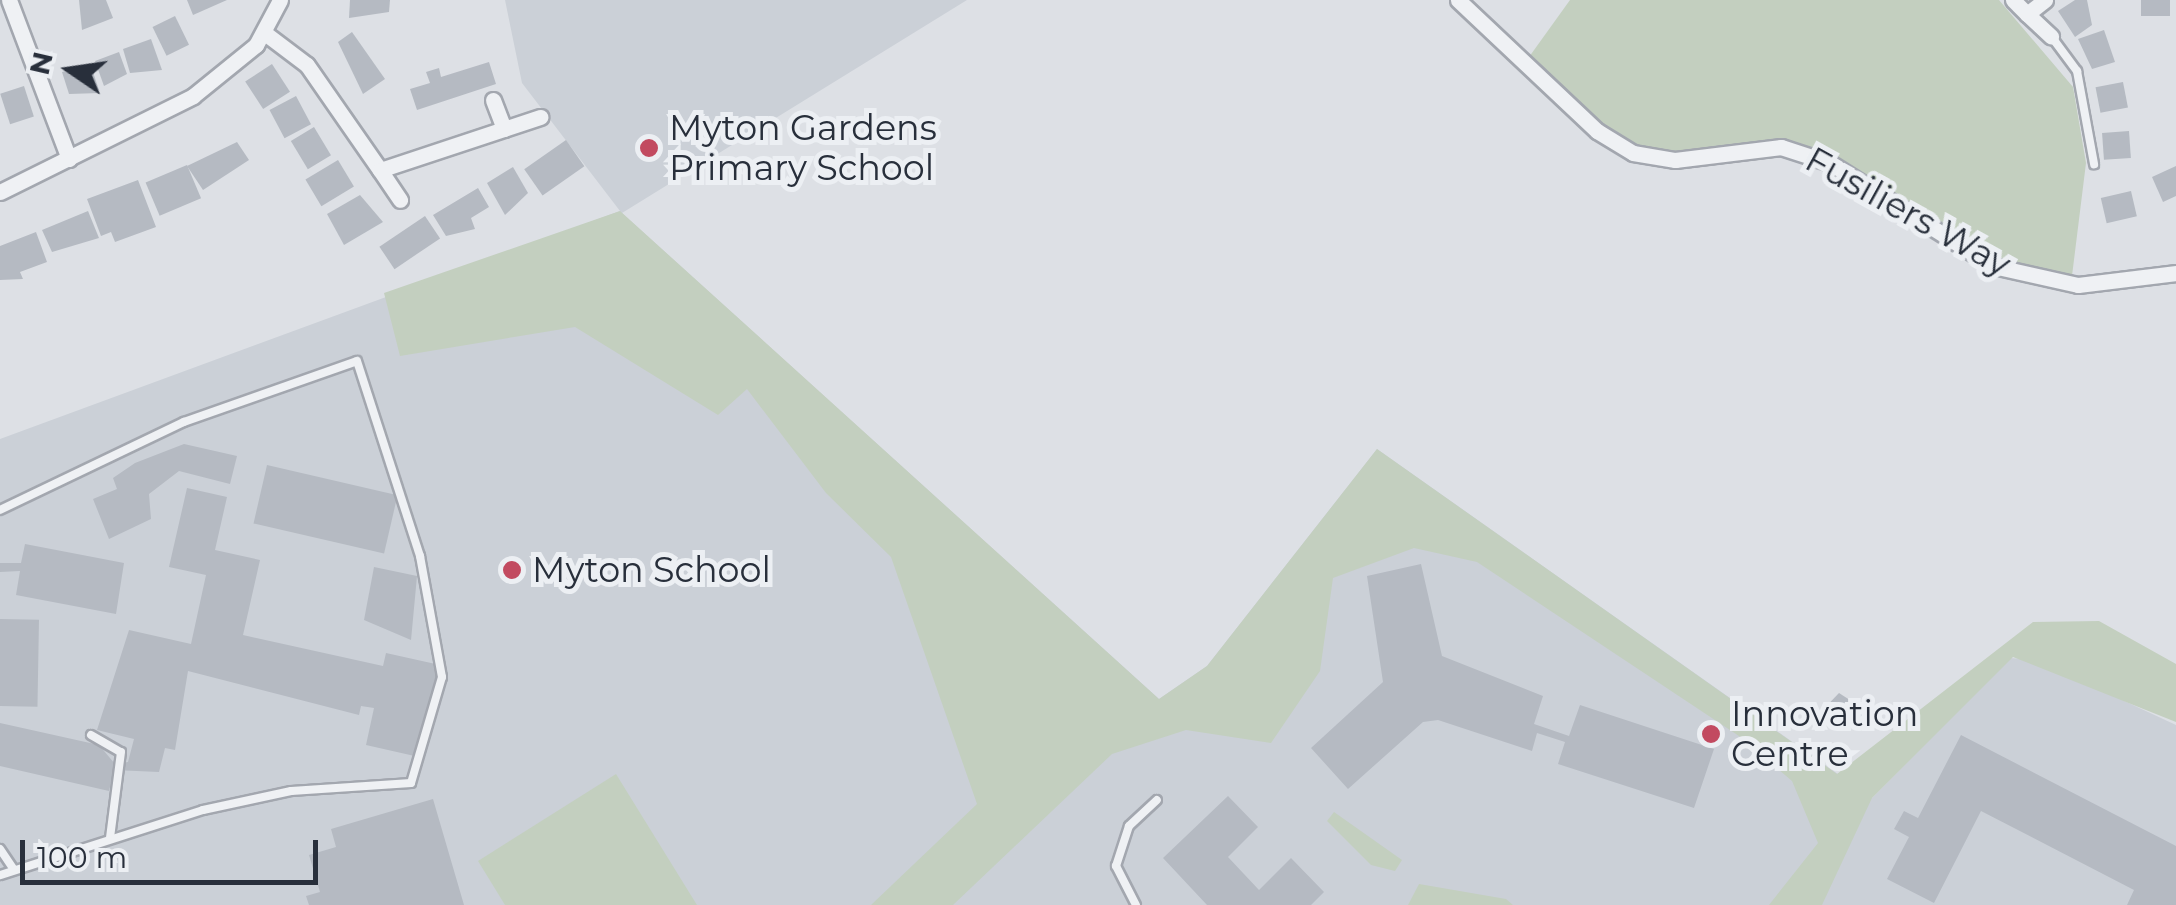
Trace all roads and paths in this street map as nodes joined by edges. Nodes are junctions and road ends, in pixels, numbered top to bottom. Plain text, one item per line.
1 (9, 0) edge
2 (280, 0) edge
3 (1458, 0) edge
4 (2013, 0) edge
5 (2045, 0) edge
6 (2027, 14) junction
7 (266, 34) junction
8 (2050, 36) joint
9 (493, 100) dead end
10 (540, 117) dead end
11 (504, 129) junction
12 (68, 159) junction
13 (2094, 164) dead end
14 (380, 170) junction
15 (0, 192) edge
16 (400, 200) dead end
17 (2176, 272) edge
18 (0, 510) edge
19 (91, 735) dead end
20 (1157, 800) dead end
21 (110, 838) junction
22 (0, 849) edge
23 (14, 870) junction
24 (0, 874) edge
25 (1136, 905) edge

1 - 12 street
2 - 7 street
3 - 17 street, Fusiliers Way
4 - 6 street
5 - 6 street
6 - 8 street
7 - 12 street
7 - 14 street
8 - 13 lane
9 - 11 street
10 - 11 street
11 - 14 street
12 - 15 street
14 - 16 street
18 - 21 lane
19 - 21 lane
20 - 25 lane
21 - 23 lane
22 - 23 lane
23 - 24 lane

